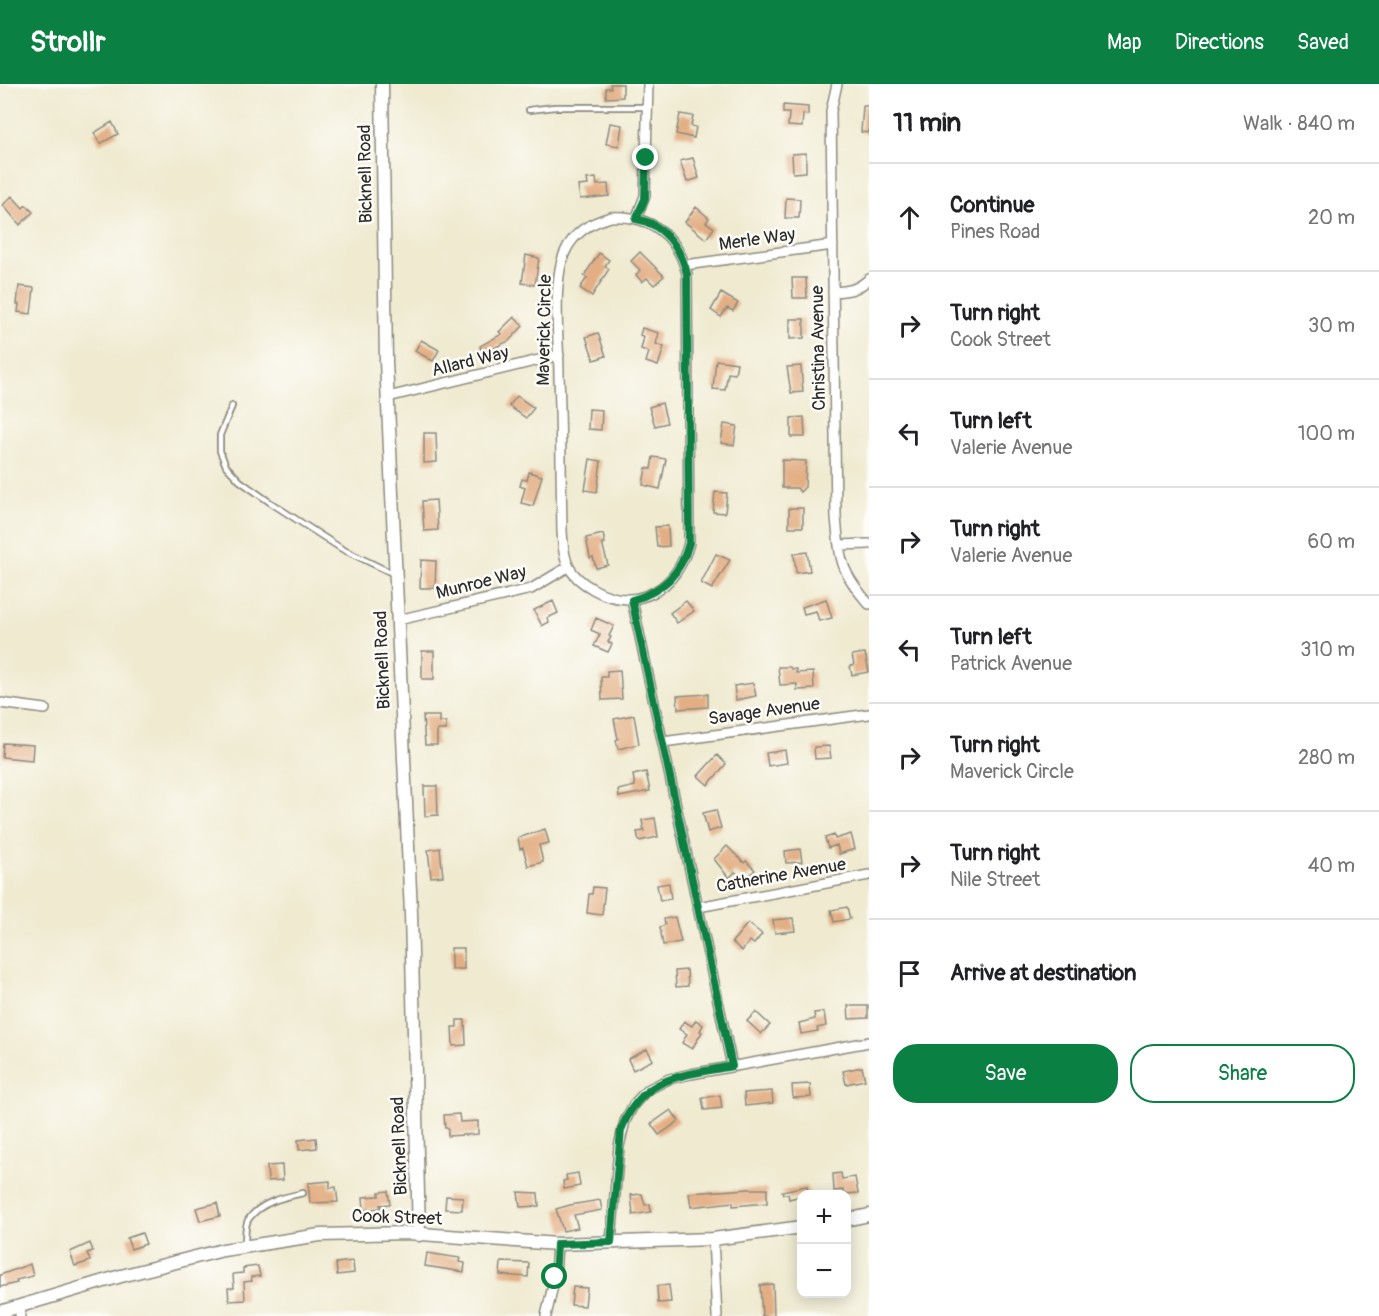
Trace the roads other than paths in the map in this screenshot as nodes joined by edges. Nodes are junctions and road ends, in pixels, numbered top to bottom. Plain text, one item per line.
1 (382, 84) edge
2 (648, 84) edge
3 (837, 84) edge
4 (647, 106) junction
5 (529, 110) dead end
6 (636, 219) junction
7 (833, 245) junction
8 (685, 265) junction
9 (869, 279) edge
10 (833, 292) junction
11 (559, 355) junction
12 (388, 397) junction
13 (232, 406) dead end
14 (869, 544) edge
15 (839, 545) junction
16 (568, 567) junction
17 (396, 575) junction
18 (632, 600) junction
19 (869, 604) edge
20 (398, 620) junction
21 (0, 703) edge
22 (45, 709) dead end
23 (869, 714) edge
24 (663, 742) junction
25 (869, 875) edge
26 (698, 907) junction
27 (869, 1042) edge
28 (732, 1066) junction
29 (303, 1193) dead end
30 (869, 1215) edge
31 (851, 1219) edge
32 (797, 1228) edge
33 (419, 1235) junction
34 (713, 1239) junction
35 (611, 1242) junction
36 (557, 1244) junction
37 (245, 1245) junction
38 (21, 1311) edge
39 (0, 1312) edge
40 (546, 1316) edge
41 (717, 1316) edge

1 - 12 street, Bicknell Road
2 - 4 street
3 - 7 street, Christina Avenue
4 - 5 lane
4 - 6 street
6 - 8 street, Maverick Circle
6 - 11 street, Maverick Circle
7 - 8 street, Merle Way
7 - 10 street, Christina Avenue
8 - 18 street, Maverick Circle
9 - 10 street
10 - 15 street, Christina Avenue
11 - 12 street, Allard Way
11 - 16 street, Maverick Circle
12 - 17 street, Bicknell Road
13 - 17 lane
14 - 15 street
15 - 19 street, Christina Avenue
16 - 18 street
16 - 20 street, Munroe Way
17 - 20 street, Bicknell Road
18 - 24 street
20 - 33 street, Bicknell Road
21 - 22 street
23 - 24 street, Savage Avenue
24 - 26 street
25 - 26 street, Catherine Avenue
26 - 28 street
27 - 28 street
28 - 35 street
29 - 37 lane
30 - 31 street
32 - 34 street, Cook Street
33 - 36 street, Cook Street
33 - 37 street, Cook Street
34 - 35 street, Cook Street
34 - 41 street
35 - 36 street, Cook Street
36 - 40 street
37 - 38 street, Cook Street
38 - 39 street, Cook Street

